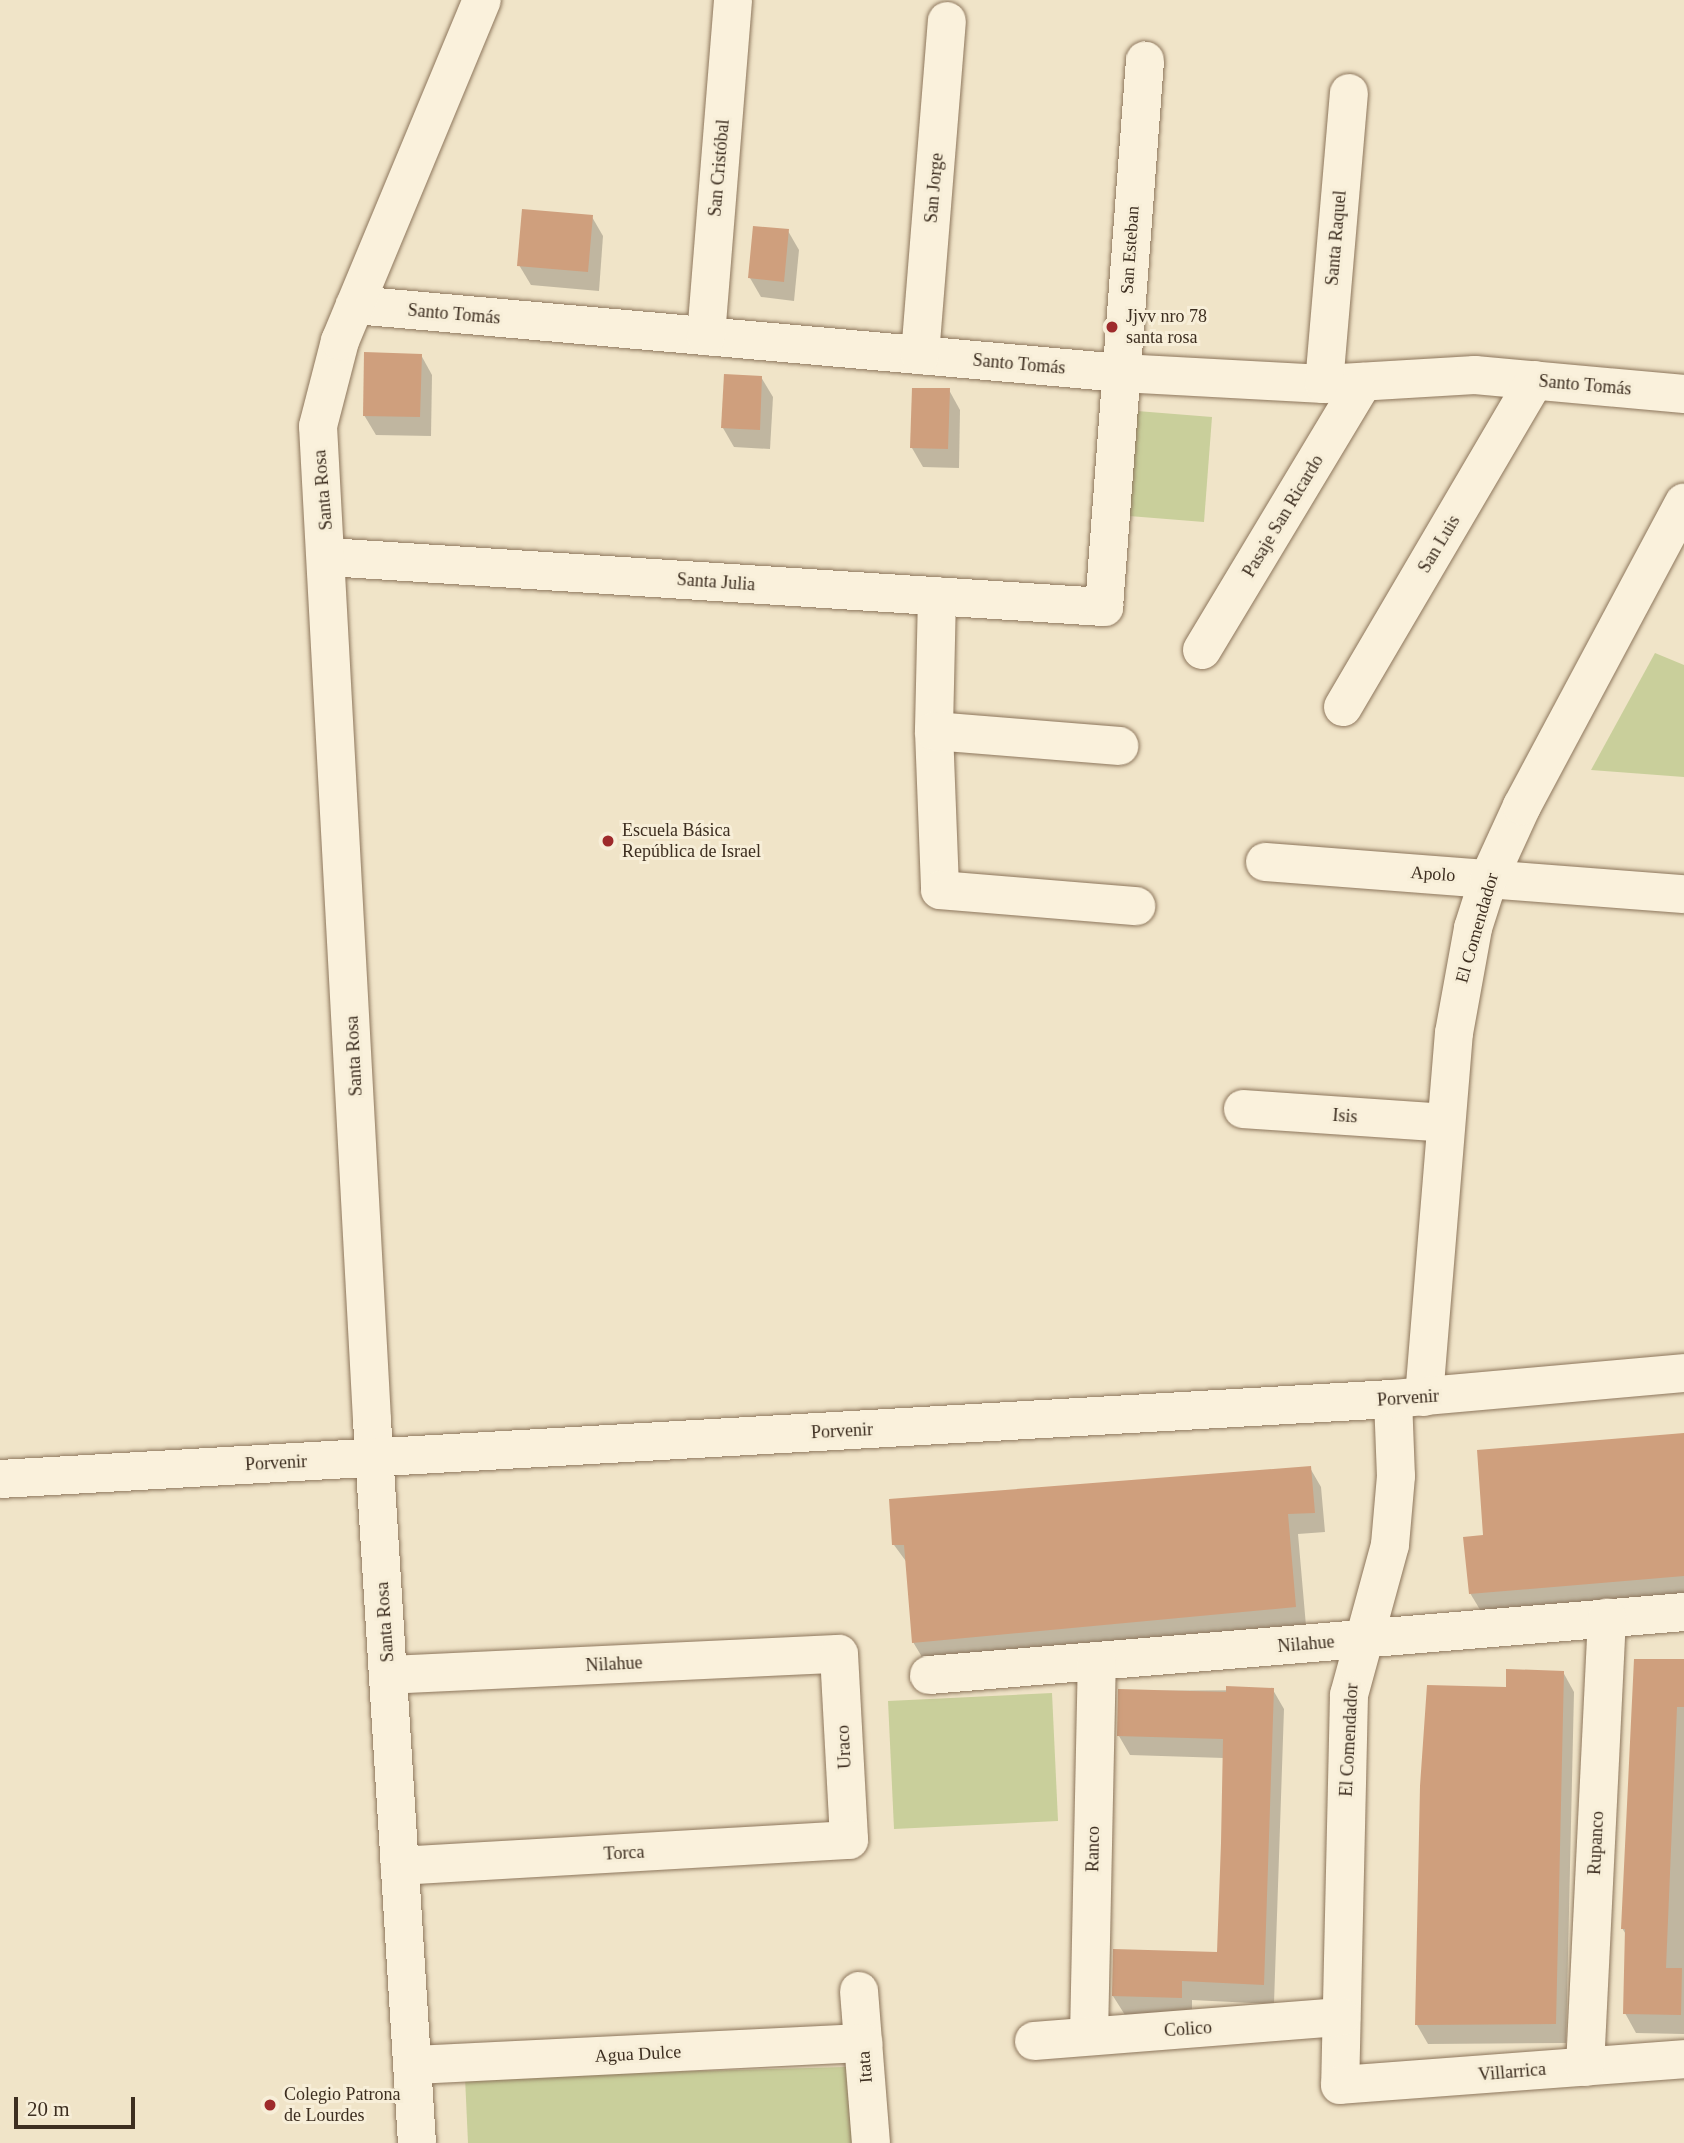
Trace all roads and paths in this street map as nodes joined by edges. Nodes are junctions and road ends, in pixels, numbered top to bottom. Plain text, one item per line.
1 (481, 0) edge
2 (733, 0) edge
3 (947, 21) dead end
4 (1145, 61) dead end
5 (1349, 93) dead end
6 (355, 305) junction
7 (706, 336) junction
8 (920, 355) junction
9 (1121, 373) junction
10 (1535, 380) junction
11 (1363, 382) junction
12 (1324, 384) junction
13 (1684, 394) edge
14 (1684, 503) edge
15 (328, 557) junction
16 (937, 596) junction
17 (1104, 607) joint
18 (1202, 650) dead end
19 (1343, 707) dead end
20 (934, 732) junction
21 (1119, 746) dead end
22 (1265, 862) dead end
23 (1489, 877) junction
24 (1684, 894) edge
25 (1136, 906) dead end
26 (1243, 1109) dead end
27 (1446, 1123) junction
28 (1684, 1373) edge
29 (1408, 1398) junction
30 (374, 1458) junction
31 (0, 1479) edge
32 (1684, 1612) edge
33 (1607, 1618) junction
34 (1364, 1639) junction
35 (839, 1654) joint
36 (1097, 1661) junction
37 (388, 1675) junction
38 (929, 1675) dead end
39 (849, 1840) joint
40 (400, 1866) junction
41 (859, 1991) dead end
42 (1341, 2017) junction
43 (1089, 2036) junction
44 (1034, 2041) dead end
45 (863, 2043) junction
46 (1684, 2059) edge
47 (413, 2065) junction
48 (1585, 2067) junction
49 (1340, 2085) joint
50 (417, 2143) edge
51 (872, 2143) edge

1 - 6 street, Santa Rosa
2 - 7 street, San Cristóbal
3 - 8 street, San Jorge
4 - 9 street, San Esteban
5 - 12 street, Santa Raquel
6 - 7 street, Santo Tomás
6 - 15 street, Santa Rosa
7 - 8 street, Santo Tomás
8 - 9 street, Santo Tomás
9 - 12 street, Santo Tomás
9 - 17 street, San Esteban
10 - 11 street, Santo Tomás
10 - 13 street, Santo Tomás
10 - 19 street, San Luis
11 - 12 street, Santo Tomás
11 - 18 street, Pasaje San Ricardo
14 - 23 street, El Comendador
15 - 16 street, Santa Julia
15 - 30 street, Santa Rosa
16 - 17 street, Santa Julia
16 - 20 street
20 - 21 street
20 - 25 street
22 - 23 street, Apolo
23 - 24 street, Apolo
23 - 27 street, El Comendador
26 - 27 street, Isis
27 - 29 street, El Comendador
28 - 29 street, Porvenir
29 - 30 street, Porvenir
29 - 34 street, El Comendador
30 - 31 street, Porvenir
30 - 37 street, Santa Rosa
32 - 33 street, Nilahue
33 - 34 street, Nilahue
33 - 48 street, Rupanco
34 - 36 street, Nilahue
34 - 42 street, El Comendador
35 - 37 street, Nilahue
35 - 39 street, Uraco
36 - 38 street, Nilahue
36 - 43 street, Ranco
37 - 40 street, Santa Rosa
39 - 40 street, Torca
40 - 47 street, Santa Rosa
41 - 45 street, Itata
42 - 43 street, Colico
42 - 49 street, El Comendador
43 - 44 street, Colico
45 - 47 street, Agua Dulce
45 - 51 street, Itata
46 - 48 street, Villarrica
47 - 50 street, Santa Rosa
48 - 49 street, Villarrica

